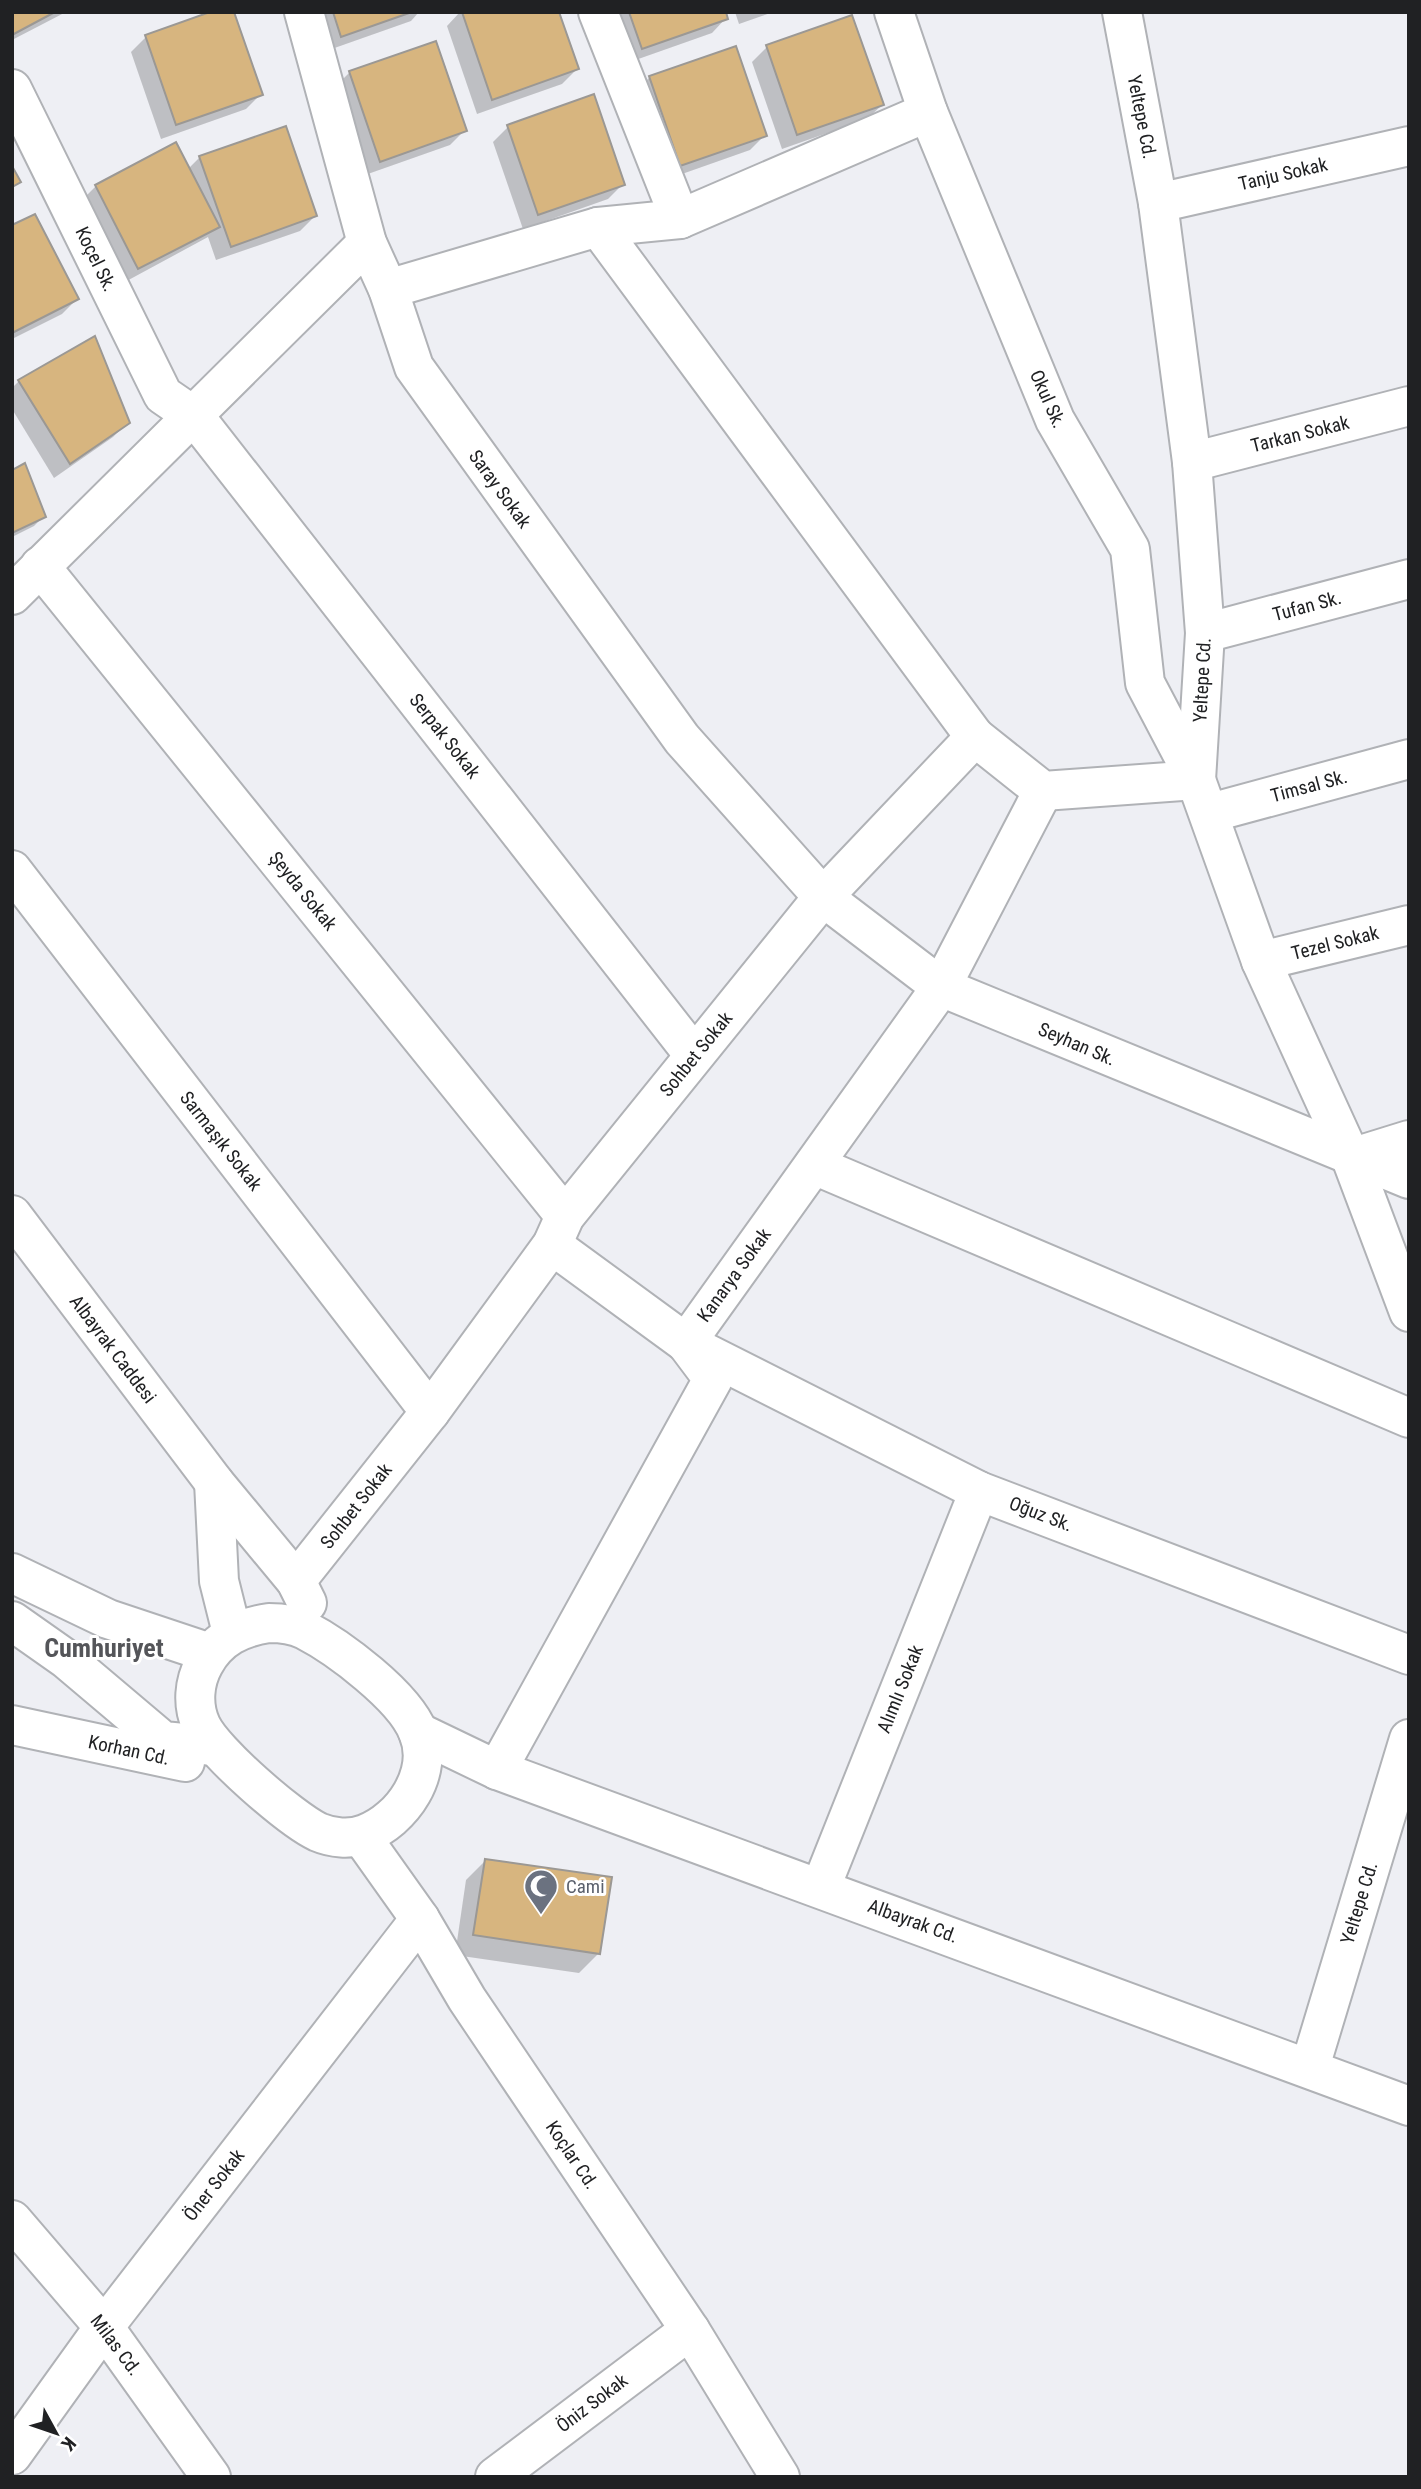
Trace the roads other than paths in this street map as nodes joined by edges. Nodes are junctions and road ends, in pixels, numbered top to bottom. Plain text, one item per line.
1 (304, 12) edge
2 (598, 12) edge
3 (894, 12) edge
4 (1122, 12) edge
5 (12, 89) edge
6 (928, 112) junction
7 (1409, 146) edge
8 (1158, 203) junction
9 (680, 219) junction
10 (598, 228) junction
11 (367, 243) junction
12 (388, 289) junction
13 (1409, 407) edge
14 (195, 417) junction
15 (1192, 462) junction
16 (40, 566) junction
17 (1409, 579) edge
18 (12, 595) edge
19 (1205, 633) junction
20 (975, 737) junction
21 (1409, 759) edge
22 (1043, 791) junction
23 (1203, 796) junction
24 (12, 870) edge
25 (823, 897) junction
26 (1409, 925) edge
27 (1261, 961) junction
28 (941, 987) junction
29 (694, 1055) junction
30 (1409, 1140) edge
31 (1351, 1158) junction
32 (814, 1165) junction
33 (1409, 1180) edge
34 (12, 1215) edge
35 (558, 1231) junction
36 (1409, 1312) edge
37 (686, 1343) junction
38 (430, 1412) junction
39 (1409, 1418) edge
40 (214, 1482) junction
41 (979, 1491) junction
42 (12, 1573) edge
43 (296, 1581) junction
44 (12, 1621) edge
45 (221, 1643) junction
46 (325, 1643) junction
47 (1409, 1656) edge
48 (12, 1725) edge
49 (418, 1732) junction
50 (1409, 1740) edge
51 (214, 1746) junction
52 (497, 1770) junction
53 (245, 1776) junction
54 (361, 1836) junction
55 (821, 1887) junction
56 (420, 1919) junction
57 (1310, 2067) junction
58 (1409, 2106) edge
59 (12, 2220) edge
60 (104, 2327) junction
61 (690, 2330) junction
62 (16, 2442) edge
63 (211, 2477) edge
64 (495, 2477) edge
65 (780, 2477) edge

1 - 11 street, Saray Sokak
2 - 9 street
3 - 6 street, Okul Sk.
4 - 8 street, Yeltepe Cd.
5 - 14 street, Koçel Sk.
6 - 9 street
6 - 23 street, Okul Sk.
7 - 8 street, Tanju Sokak
8 - 15 street, Yeltepe Cd.
9 - 10 street
10 - 12 street
10 - 20 street
11 - 12 street, Saray Sokak
11 - 14 street
12 - 25 street, Saray Sokak
13 - 15 street, Tarkan Sokak
14 - 16 street
14 - 29 street, Serpak Sokak
15 - 19 street, Yeltepe Cd.
16 - 18 street
16 - 35 street, Şeyda Sokak
17 - 19 street, Tufan Sk.
19 - 23 street, Yeltepe Cd.
20 - 22 street
20 - 25 street, Sohbet Sokak
21 - 23 street, Timsal Sk.
22 - 23 street
22 - 28 street, Kanarya Sokak
23 - 27 street, Yeltepe Cd.
24 - 38 street, Sarmaşık Sokak
25 - 28 street, Seyhan Sk.
25 - 29 street, Sohbet Sokak
26 - 27 street, Tezel Sokak
27 - 31 street, Yeltepe Cd.
28 - 31 street, Seyhan Sk.
28 - 32 street, Kanarya Sokak
29 - 35 street, Sohbet Sokak
30 - 31 street
31 - 33 street, Seyhan Sk.
31 - 36 street, Yeltepe Cd.
32 - 37 street, Kanarya Sokak
32 - 39 street
34 - 40 street, Albayrak Caddesi
35 - 37 street, Şeyda Sokak
35 - 38 street, Sohbet Sokak
37 - 41 street, Oğuz Sk.
37 - 52 street, Kanarya Sokak
38 - 43 street, Sohbet Sokak
40 - 43 street, Albayrak Caddesi
40 - 45 street
41 - 47 street, Oğuz Sk.
41 - 55 street, Alımlı Sokak
42 - 45 street
43 - 46 street, Albayrak Caddesi
44 - 51 street
45 - 46 street
45 - 51 street
46 - 49 street
48 - 53 street, Korhan Cd.
49 - 52 street, Albayrak Cd.
49 - 54 street
50 - 57 street, Yeltepe Cd.
51 - 53 street
52 - 55 street, Albayrak Cd.
53 - 54 street
54 - 56 street, Koçlar Cd.
55 - 57 street, Albayrak Cd.
56 - 60 street, Öner Sokak
56 - 61 street, Koçlar Cd.
57 - 58 street, Albayrak Cd.
59 - 60 street, Milas Cd.
60 - 62 street, Öner Sokak
60 - 63 street, Milas Cd.
61 - 64 street, Öniz Sokak
61 - 65 street, Koçlar Cd.

